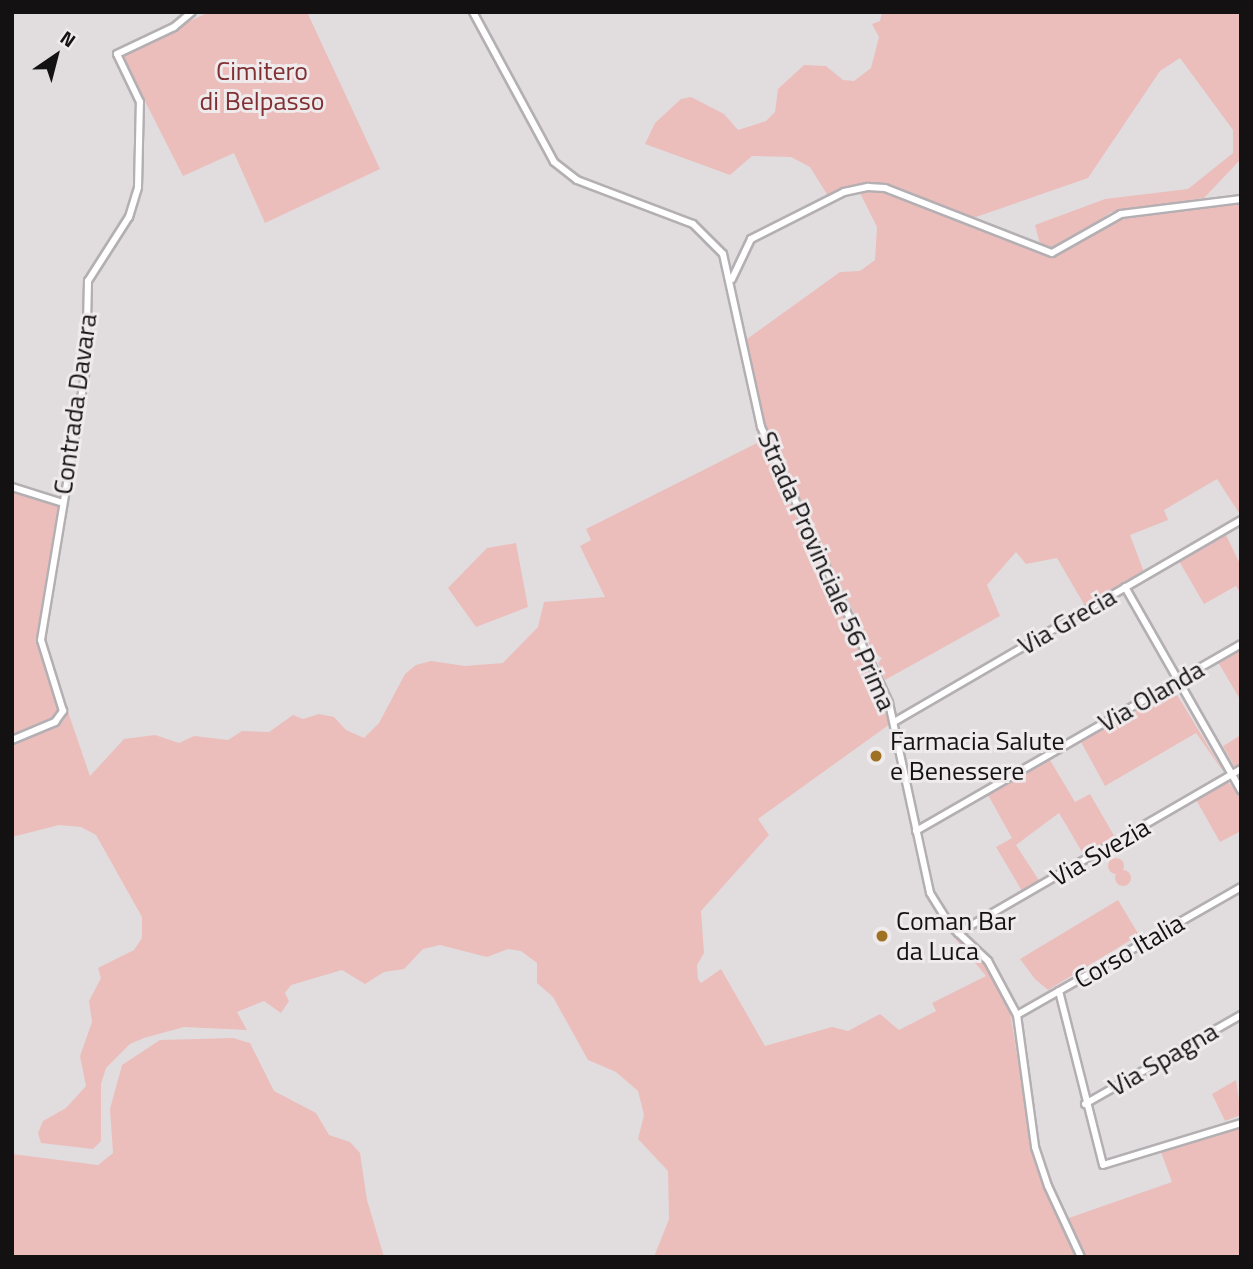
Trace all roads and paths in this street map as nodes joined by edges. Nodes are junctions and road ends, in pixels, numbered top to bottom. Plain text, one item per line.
1 (192, 12) edge
2 (473, 12) edge
3 (1241, 199) edge
4 (732, 279) junction
5 (12, 487) edge
6 (63, 503) junction
7 (1241, 520) edge
8 (1125, 587) junction
9 (1241, 644) edge
10 (1178, 681) junction
11 (894, 723) junction
12 (12, 740) edge
13 (1241, 769) edge
14 (1232, 774) junction
15 (1241, 790) edge
16 (916, 831) junction
17 (1241, 887) edge
18 (958, 933) junction
19 (1059, 991) junction
20 (1017, 1015) junction
21 (1241, 1015) edge
22 (1085, 1104) junction
23 (1241, 1123) edge
24 (1081, 1257) edge

1 - 6 street, Contrada Davara
2 - 4 street, Strada Provinciale 56 Prima
3 - 4 street
4 - 11 street, Strada Provinciale 56 Prima
5 - 6 street
6 - 12 street, Contrada Davara
7 - 8 street, Via Grecia
8 - 10 street
8 - 11 street, Via Grecia
9 - 10 street, Via Olanda
10 - 14 street
10 - 16 street, Via Olanda
11 - 16 street, Strada Provinciale 56 Prima
13 - 14 street, Via Svezia
14 - 15 street
14 - 18 street, Via Svezia
16 - 18 street, Strada Provinciale 56 Prima
17 - 19 street, Corso Italia
18 - 20 street, Strada Provinciale 56 Prima
19 - 20 street, Corso Italia
19 - 22 street
20 - 24 street, Strada Provinciale 56 Prima
21 - 22 street, Via Spagna
22 - 23 street

